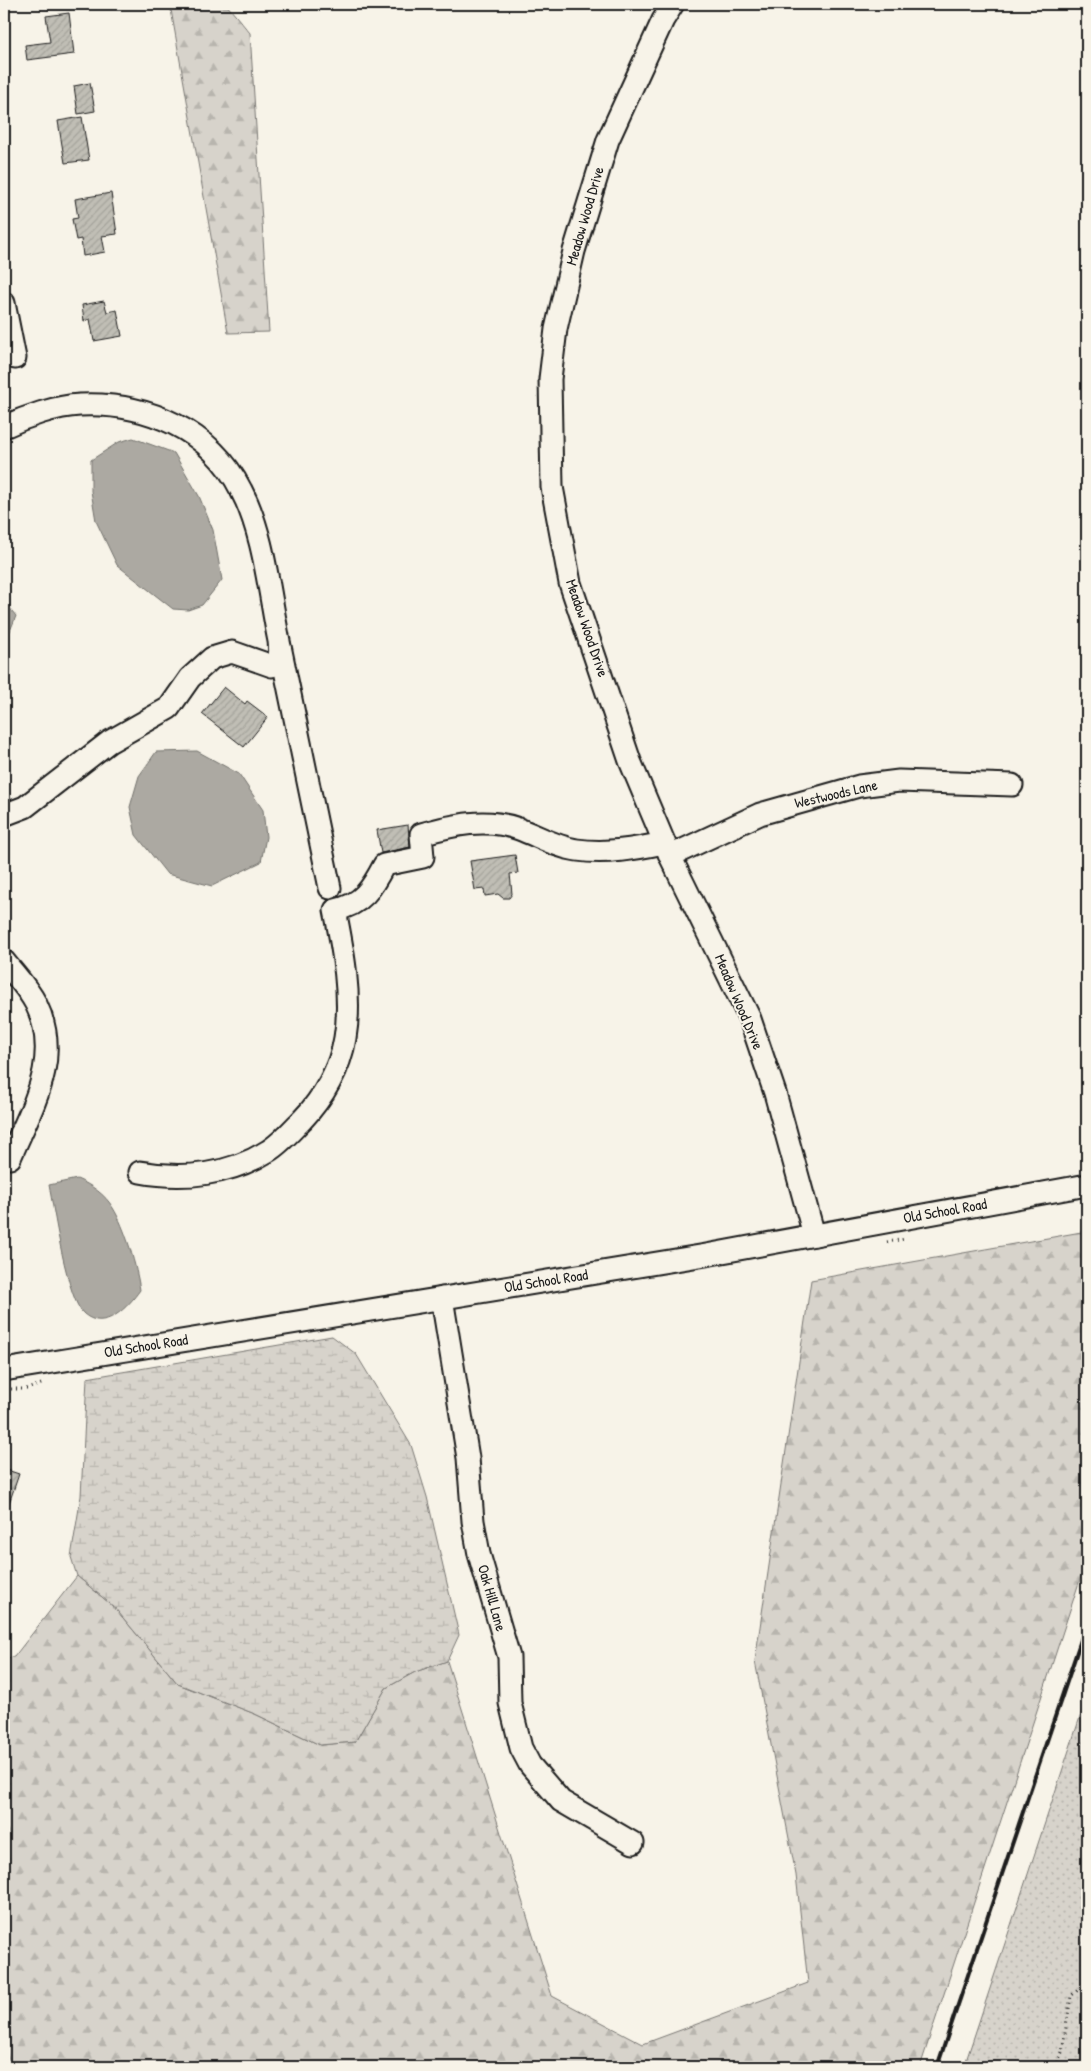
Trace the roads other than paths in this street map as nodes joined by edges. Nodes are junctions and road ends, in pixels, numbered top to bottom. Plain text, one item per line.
1 (673, 4) edge
2 (4, 303) edge
3 (15, 358) dead end
4 (4, 427) edge
5 (279, 641) junction
6 (1012, 785) dead end
7 (4, 815) edge
8 (667, 849) junction
9 (330, 888) dead end
10 (4, 961) edge
11 (10, 1158) dead end
12 (140, 1172) dead end
13 (1087, 1185) edge
14 (814, 1235) junction
15 (442, 1298) junction
16 (4, 1370) edge
17 (633, 1843) dead end

1 - 8 street, Meadow Wood Drive
2 - 3 street
4 - 5 street
5 - 7 street
5 - 9 street
6 - 8 street, Westwoods Lane
8 - 12 street, Westwoods Lane
8 - 14 street, Meadow Wood Drive
10 - 11 street
13 - 14 street, Old School Road
14 - 15 street, Old School Road
15 - 16 street, Old School Road
15 - 17 street, Oak Hill Lane

